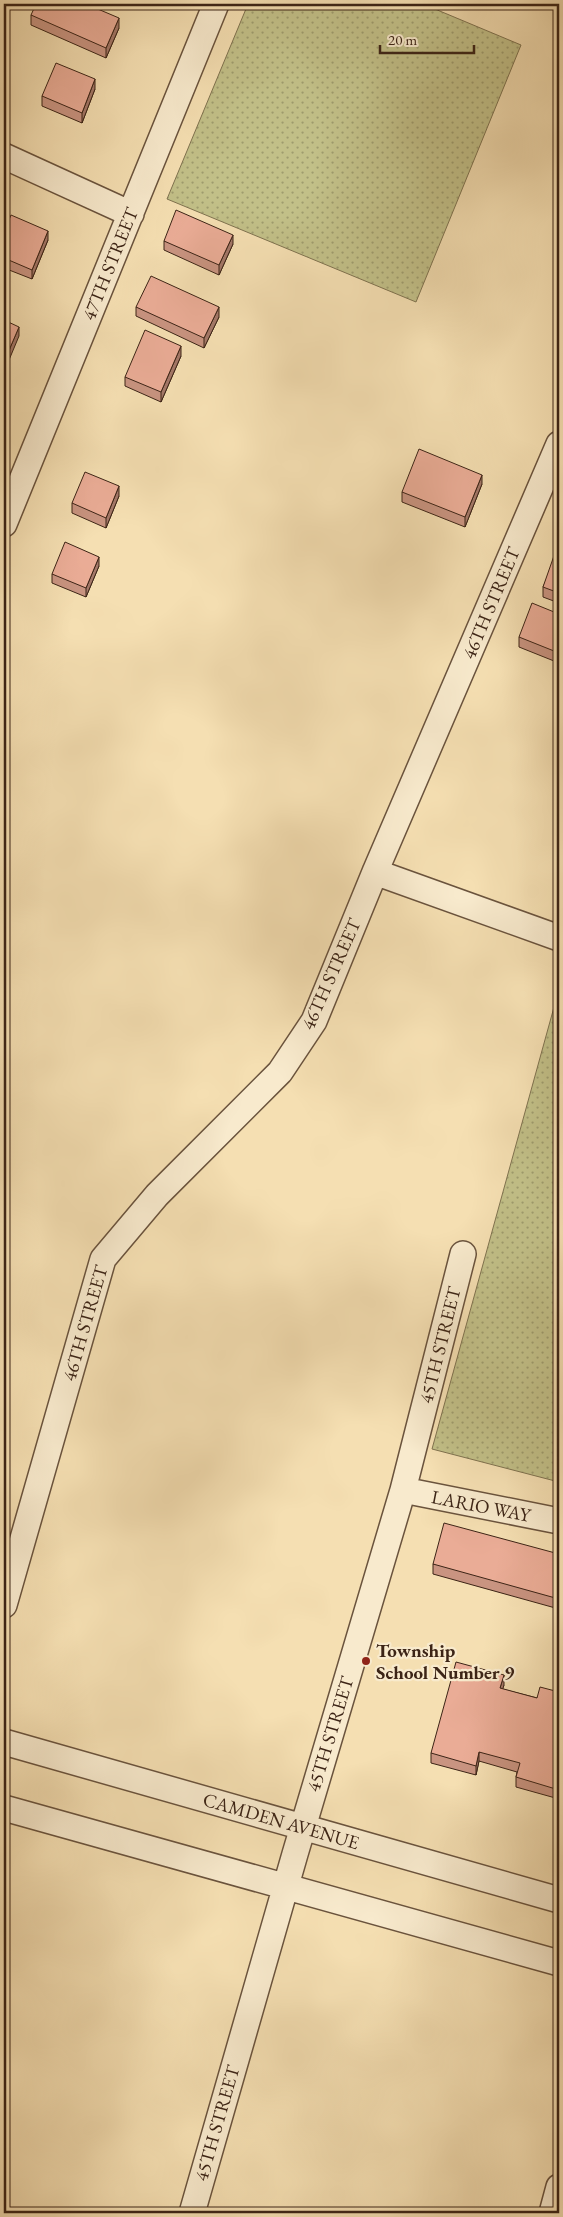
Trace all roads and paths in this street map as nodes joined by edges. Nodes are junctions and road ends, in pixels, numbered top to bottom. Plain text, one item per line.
1 (216, 4) edge
2 (4, 156) edge
3 (131, 214) junction
4 (559, 444) edge
5 (4, 524) edge
6 (375, 872) junction
7 (559, 938) edge
8 (463, 1254) dead end
9 (403, 1490) junction
10 (559, 1521) edge
11 (4, 1605) edge
12 (4, 1742) edge
13 (4, 1808) edge
14 (303, 1827) junction
15 (286, 1886) junction
16 (559, 1900) edge
17 (559, 1963) edge
18 (559, 2187) edge
19 (192, 2213) edge
20 (552, 2213) edge

1 - 3 street, 47TH STREET
2 - 3 street
3 - 5 street, 47TH STREET
4 - 6 street, 46TH STREET
6 - 7 street
6 - 11 street, 46TH STREET
8 - 9 street, 45TH STREET
9 - 10 street, LARIO WAY
9 - 14 street, 45TH STREET
12 - 14 street, CAMDEN AVENUE
13 - 15 street
14 - 15 street, 45TH STREET
14 - 16 street, CAMDEN AVENUE
15 - 17 street
15 - 19 street, 45TH STREET
18 - 20 street

